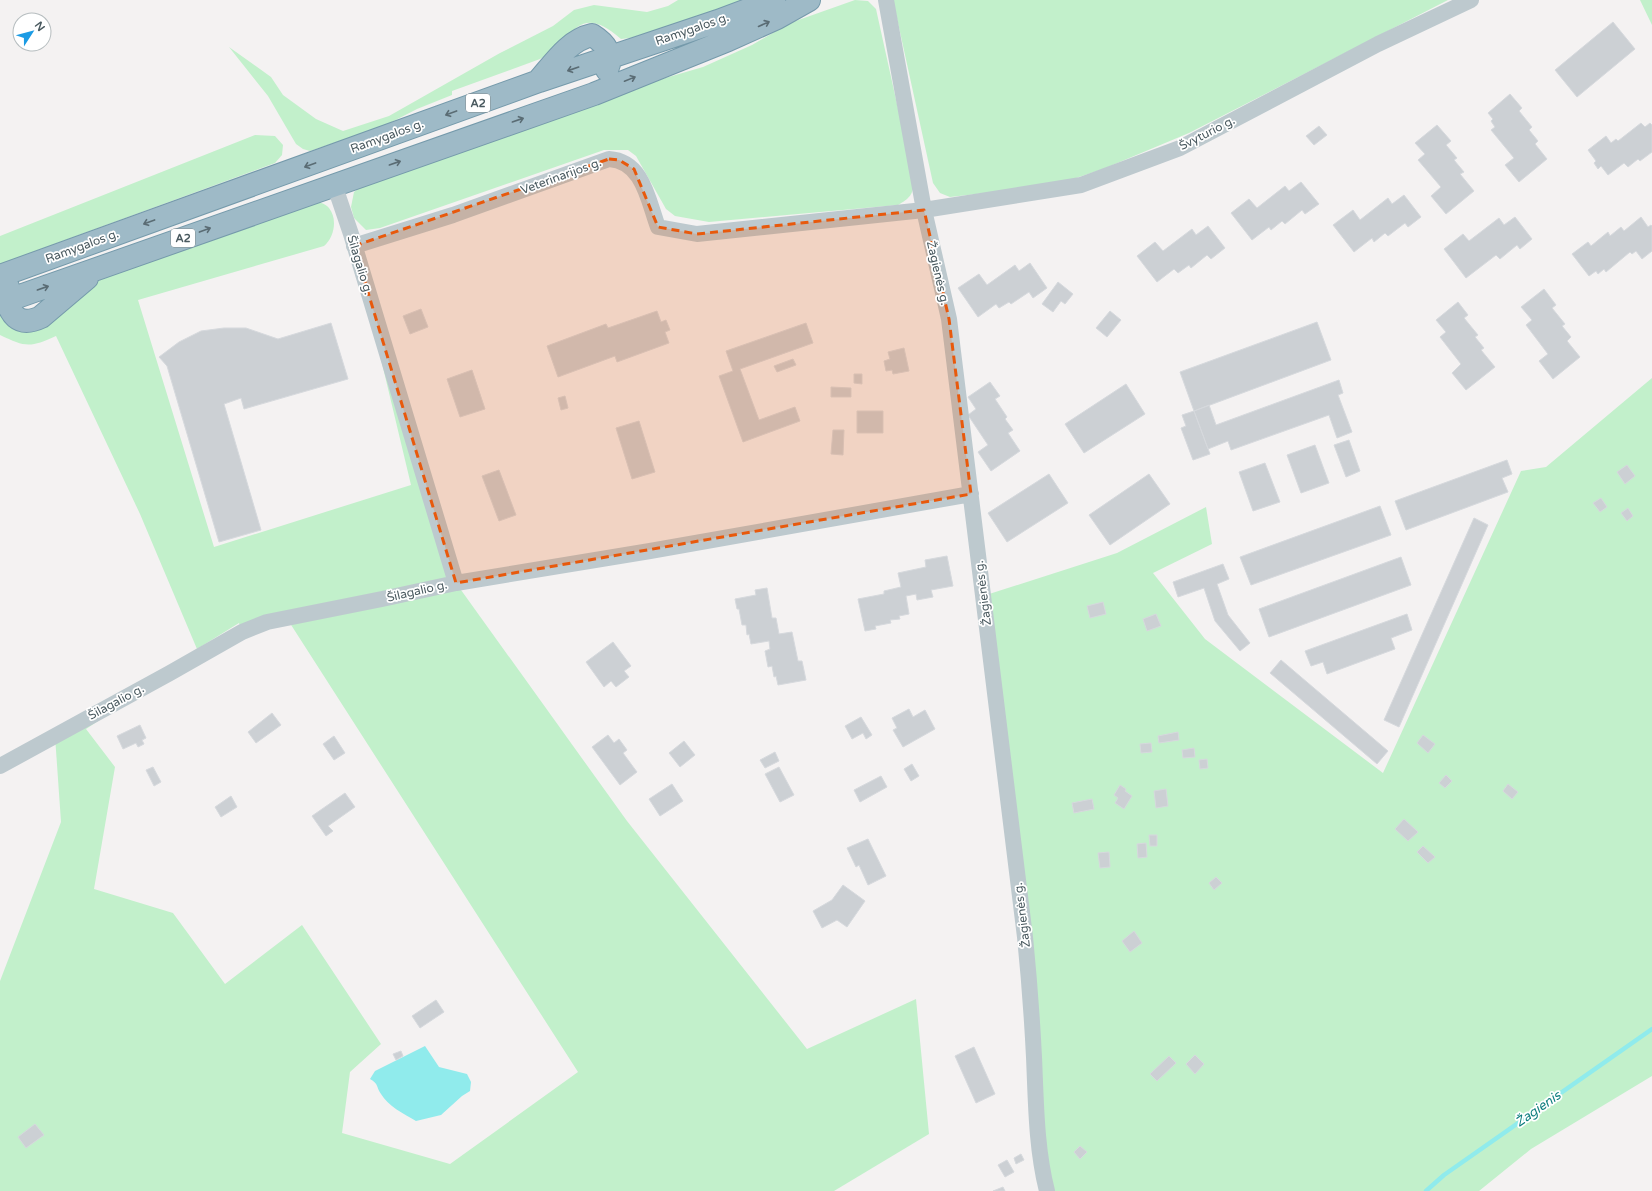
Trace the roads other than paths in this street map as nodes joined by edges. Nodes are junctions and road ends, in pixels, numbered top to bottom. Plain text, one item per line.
1 (774, 0) edge
2 (809, 0) edge
3 (886, 0) edge
4 (1471, 0) edge
5 (610, 57) junction
6 (594, 94) junction
7 (334, 184) junction
8 (924, 210) junction
9 (354, 246) junction
10 (74, 249) junction
11 (0, 276) edge
12 (3, 302) edge
13 (971, 494) junction
14 (456, 583) junction
15 (0, 766) edge
16 (1047, 1191) edge

1 - 5 highway, Ramygalos g.
6 -> 2 highway, A2
3 - 8 street, Žagienės g.
4 - 8 street, Švyturio g.
5 - 6 highway
5 -> 10 highway, Ramygalos g. / A2
7 -> 6 highway, A2
7 - 9 street, Šilagalio g.
12 -> 7 highway, A2
8 - 9 street, Veterinarijos g.
8 - 13 street, Žagienės g.
9 - 14 street, Šilagalio g.
10 - 11 highway, Ramygalos g. / A2
10 -> 12 highway
13 - 14 street
13 - 16 street, Žagienės g.
14 - 15 street, Šilagalio g.

